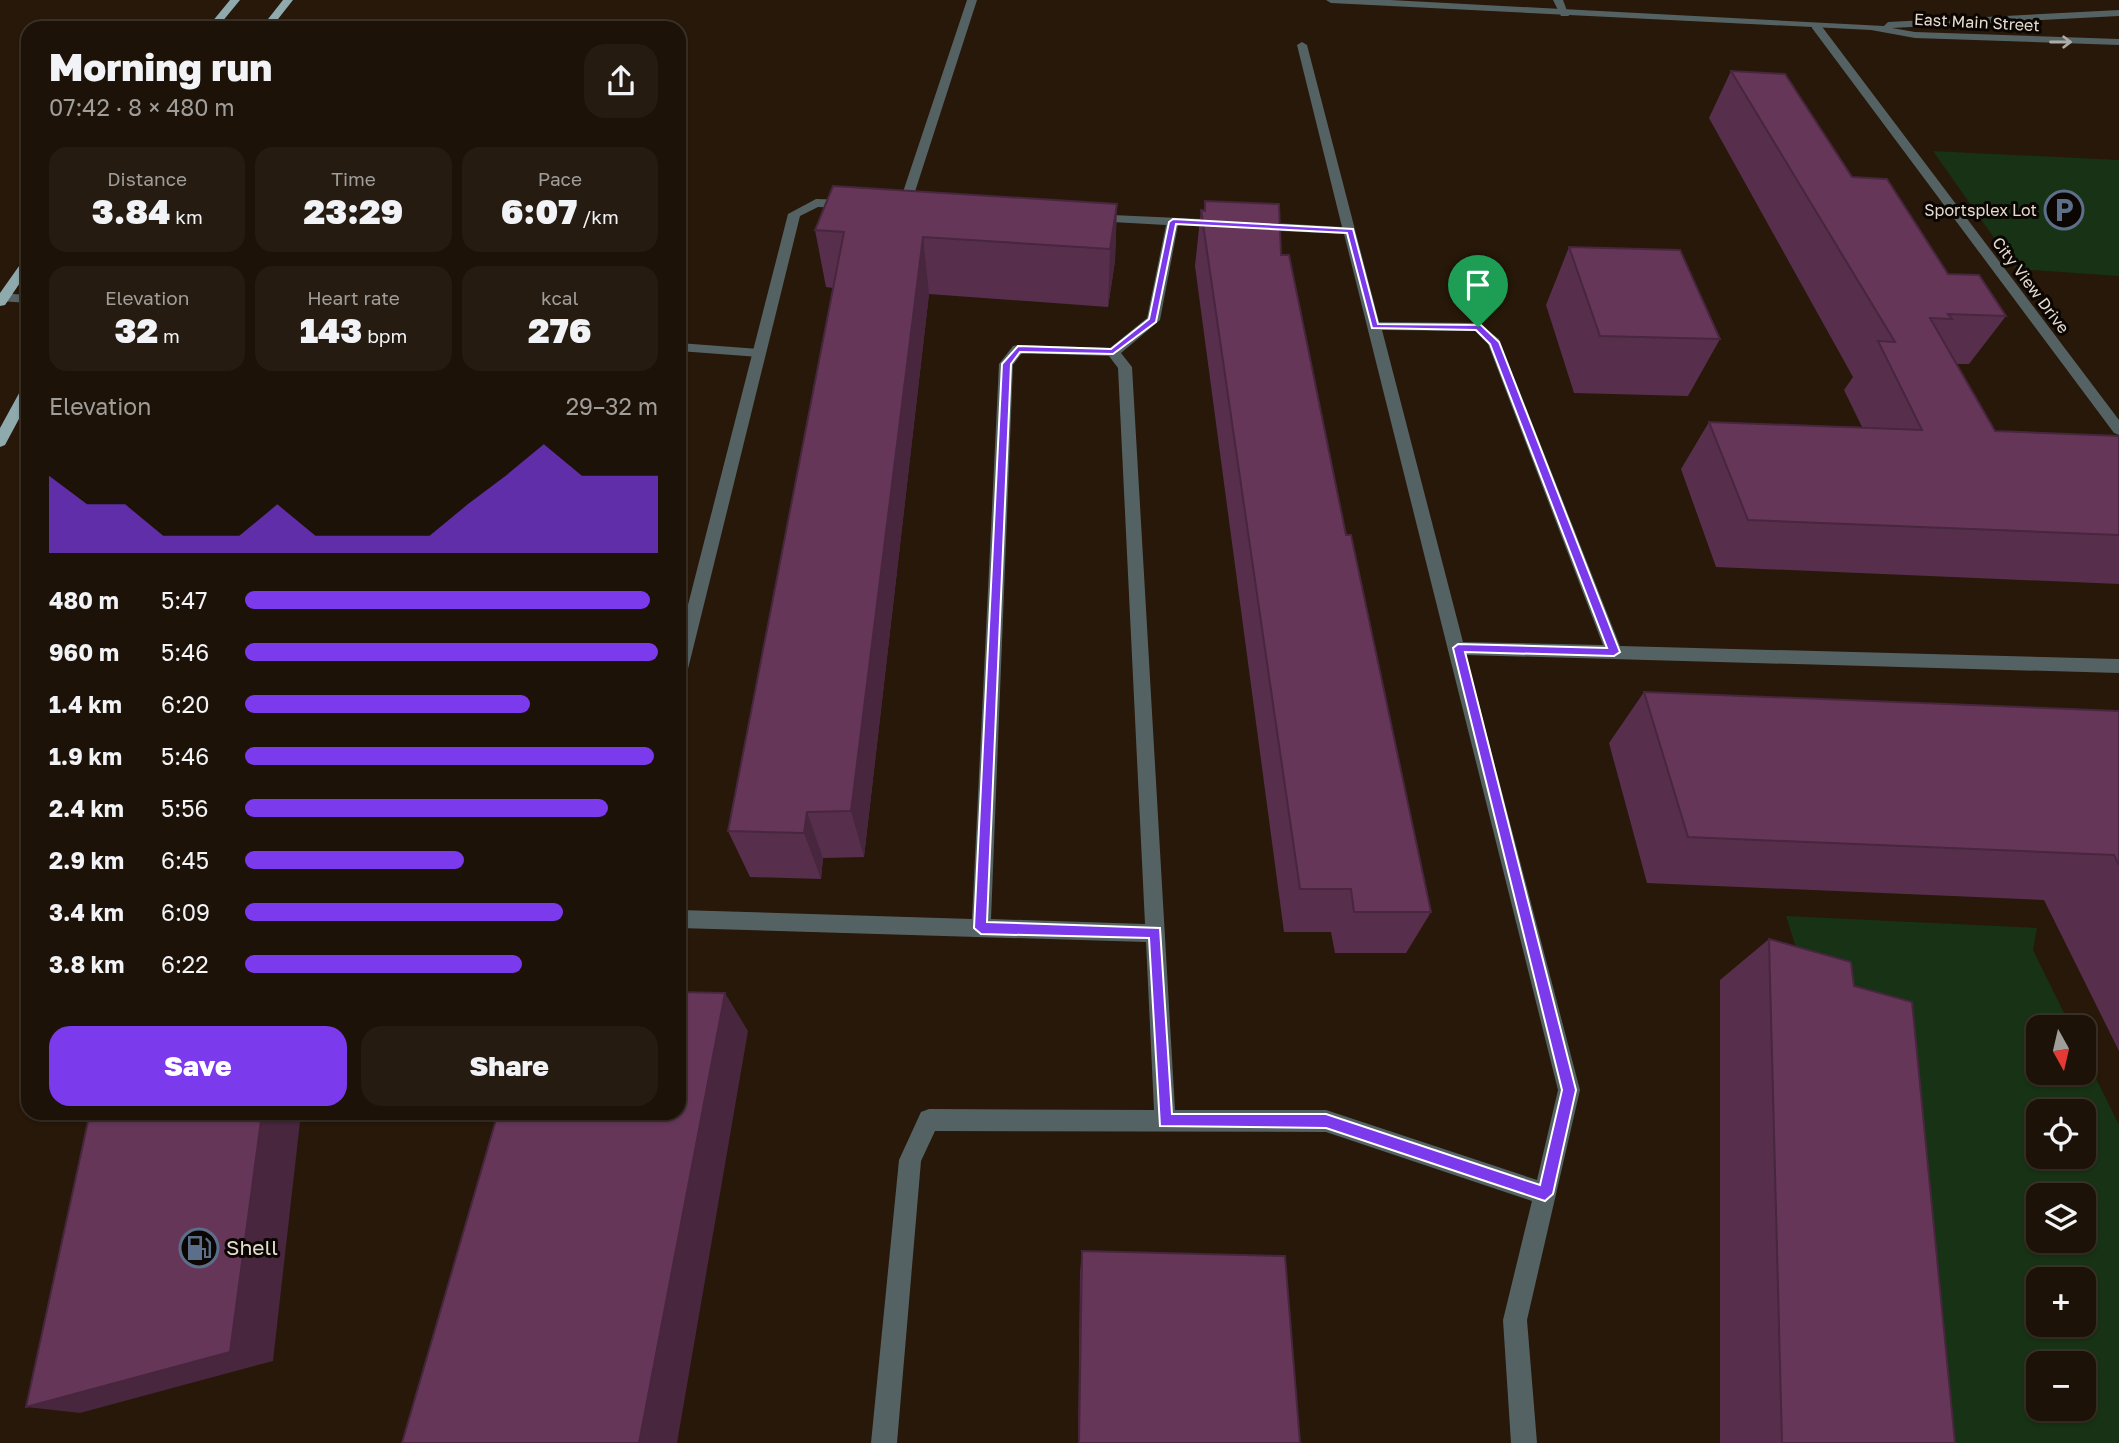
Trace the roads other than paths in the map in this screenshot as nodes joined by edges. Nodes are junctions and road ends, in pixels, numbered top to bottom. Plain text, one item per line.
1 (235, 0) edge
2 (288, 0) edge
3 (303, 0) edge
4 (972, 0) edge
5 (1331, 0) edge
6 (1558, 0) edge
7 (2119, 13) edge
8 (1565, 14) junction
9 (276, 15) junction
10 (218, 21) edge
11 (271, 21) edge
12 (1816, 26) junction
13 (1871, 27) junction
14 (2117, 42) edge
15 (1302, 45) dead end
16 (867, 205) edge
17 (905, 207) edge
18 (1079, 217) edge
19 (1173, 222) junction
20 (1351, 231) junction
21 (21, 272) edge
22 (1, 299) edge
23 (21, 299) edge
24 (1375, 326) junction
25 (686, 348) edge
26 (1113, 352) junction
27 (759, 353) junction
28 (21, 402) edge
29 (2119, 430) edge
30 (0, 442) edge
31 (686, 645) edge
32 (1458, 648) junction
33 (1614, 652) junction
34 (2119, 666) edge
35 (686, 919) edge
36 (981, 928) junction
37 (1155, 933) junction
38 (1165, 1121) junction
39 (1545, 1194) junction
40 (884, 1443) edge
41 (1524, 1443) edge

1 - 10 main road
2 - 9 main road
3 - 9 main road
4 - 17 street
5 - 8 street, East Main Street
6 - 8 street
7 - 13 street
8 - 12 street, East Main Street
9 - 11 main road
12 - 13 street, East Main Street
12 - 29 street, City View Drive
13 -> 14 street, East Main Street
15 - 20 street
16 - 27 street
18 - 19 street
19 - 20 street
19 - 26 street
20 - 24 street
21 - 22 main road
22 - 23 street
24 - 32 street
24 - 33 street
25 - 27 street
26 - 36 street
26 - 37 street
27 - 31 street
28 - 30 main road
32 - 33 street
32 - 39 street
33 - 34 street
35 - 36 street
36 - 37 street
37 - 38 street
38 - 39 street
38 - 40 street
39 - 41 street

